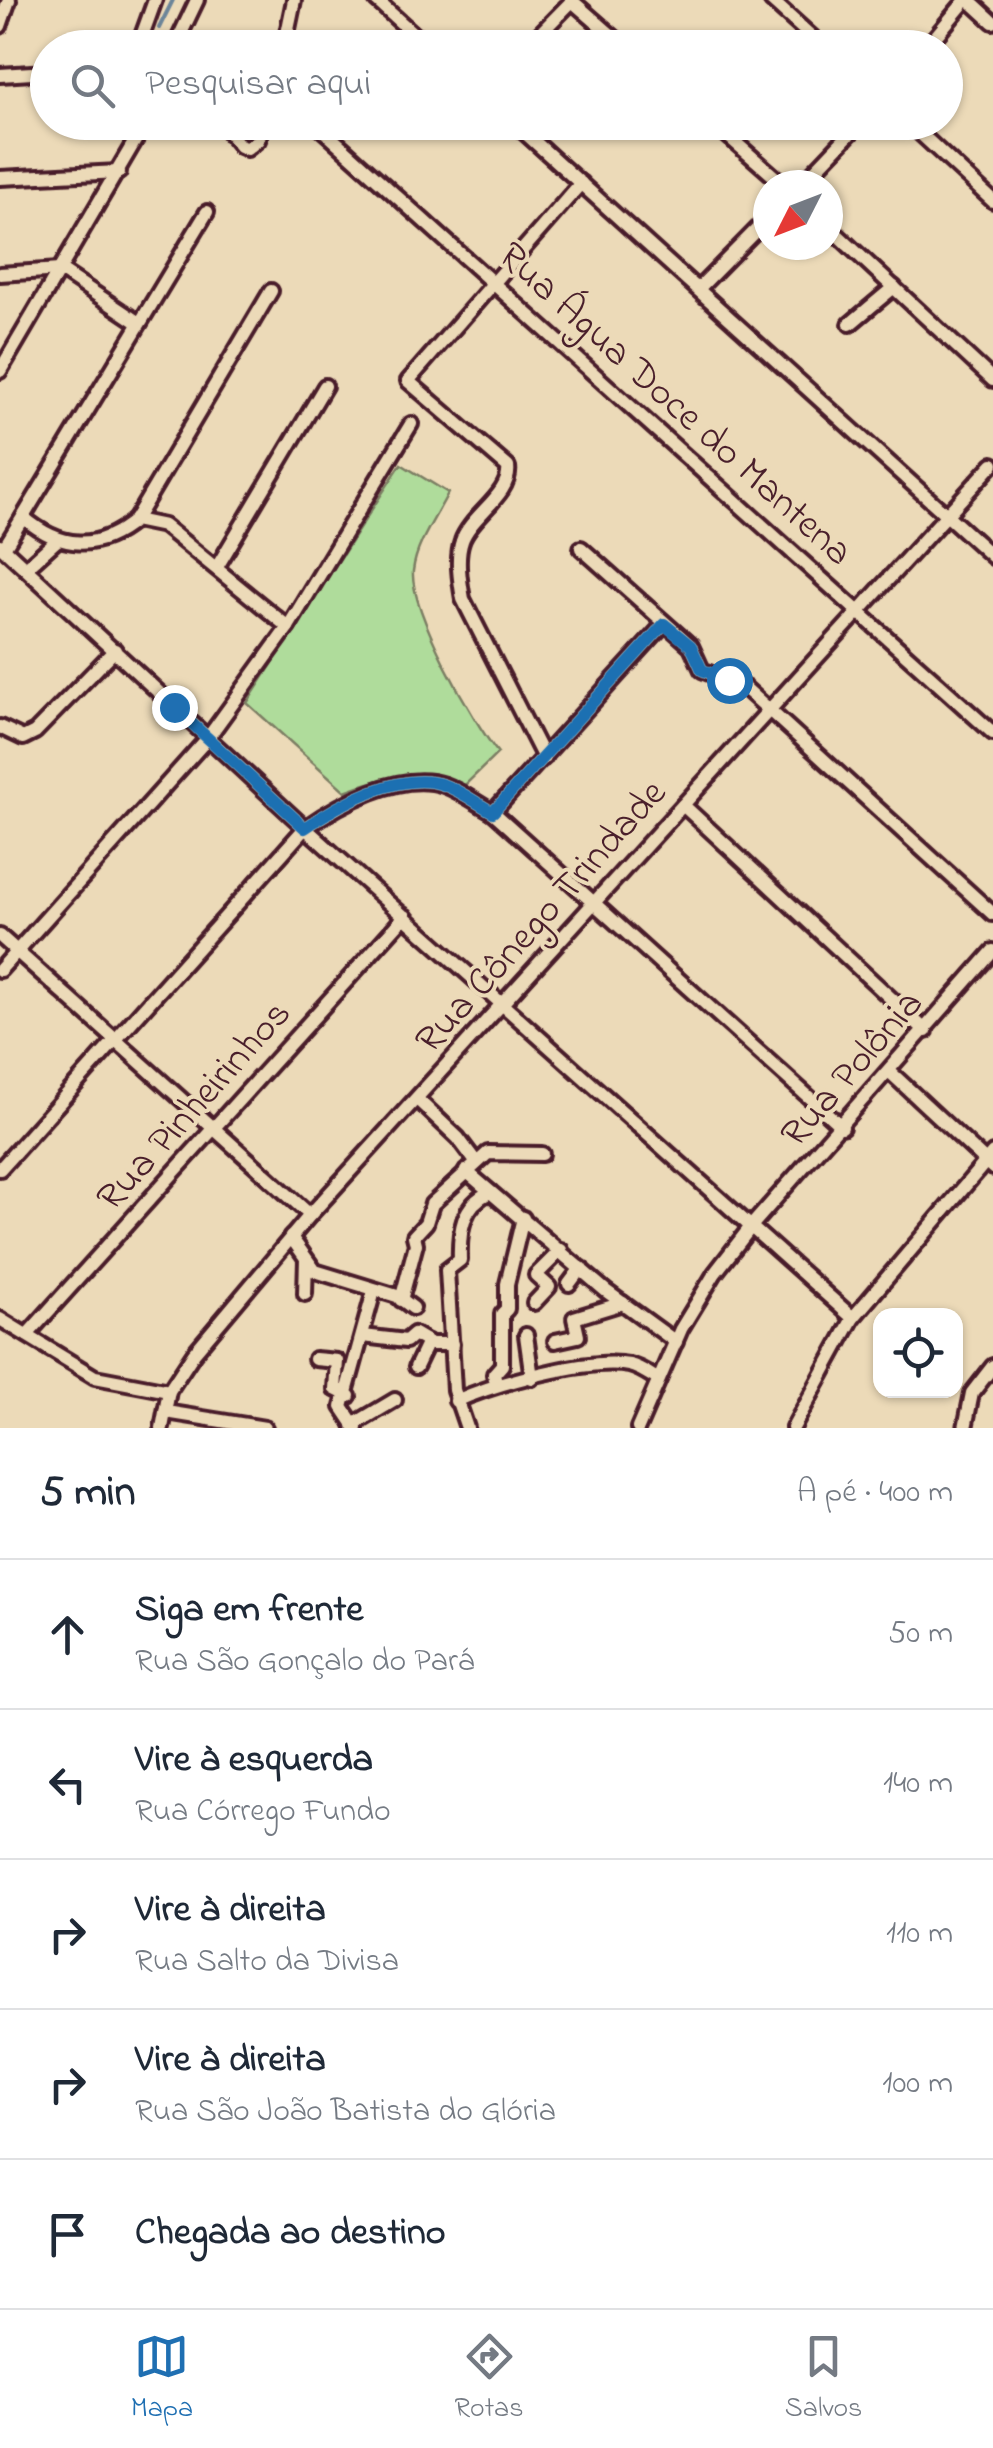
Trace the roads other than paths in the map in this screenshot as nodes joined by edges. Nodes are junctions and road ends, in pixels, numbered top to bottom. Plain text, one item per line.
1 (9, 0) edge
2 (155, 0) edge
3 (196, 0) edge
4 (294, 0) edge
5 (376, 0) edge
6 (572, 0) edge
7 (771, 0) edge
8 (967, 0) edge
9 (993, 22) edge
10 (0, 26) edge
11 (144, 30) edge
12 (182, 30) edge
13 (288, 30) edge
14 (409, 30) edge
15 (543, 30) edge
16 (606, 30) edge
17 (804, 30) edge
18 (941, 30) edge
19 (30, 73) edge
20 (0, 75) edge
21 (136, 140) edge
22 (235, 140) edge
23 (258, 140) edge
24 (335, 140) edge
25 (532, 140) edge
26 (733, 140) edge
27 (844, 140) edge
28 (928, 140) edge
29 (767, 170) edge
30 (815, 170) edge
31 (119, 172) junction
32 (0, 178) edge
33 (581, 184) junction
34 (993, 200) edge
35 (207, 212) dead end
36 (753, 233) edge
37 (843, 240) edge
38 (60, 270) junction
39 (0, 274) edge
40 (495, 280) junction
41 (894, 287) junction
42 (698, 288) junction
43 (270, 291) dead end
44 (139, 323) junction
45 (850, 324) dead end
46 (0, 371) edge
47 (993, 380) edge
48 (325, 386) dead end
49 (411, 424) dead end
50 (993, 464) edge
51 (946, 515) junction
52 (23, 517) junction
53 (135, 520) junction
54 (56, 541) junction
55 (2, 546) edge
56 (581, 548) dead end
57 (993, 557) edge
58 (216, 567) junction
59 (26, 568) junction
60 (860, 610) junction
61 (664, 624) junction
62 (288, 627) junction
63 (115, 650) junction
64 (770, 710) junction
65 (0, 726) edge
66 (993, 733) edge
67 (208, 739) junction
68 (544, 758) junction
69 (682, 805) junction
70 (493, 812) junction
71 (305, 828) junction
72 (594, 902) junction
73 (993, 914) edge
74 (405, 916) junction
75 (0, 936) edge
76 (17, 950) junction
77 (993, 951) edge
78 (0, 970) edge
79 (502, 1004) junction
80 (926, 1031) junction
81 (116, 1038) junction
82 (890, 1072) junction
83 (417, 1099) junction
84 (214, 1126) junction
85 (842, 1127) junction
86 (542, 1154) dead end
87 (991, 1161) edge
88 (471, 1166) junction
89 (0, 1169) edge
90 (490, 1192) junction
91 (310, 1215) junction
92 (523, 1218) junction
93 (753, 1224) junction
94 (291, 1237) junction
95 (561, 1250) junction
96 (306, 1256) junction
97 (581, 1268) junction
98 (570, 1284) dead end
99 (374, 1291) junction
100 (305, 1294) dead end
101 (534, 1303) dead end
102 (623, 1303) junction
103 (853, 1318) junction
104 (0, 1319) edge
105 (27, 1335) junction
106 (363, 1336) junction
107 (526, 1336) dead end
108 (555, 1341) dead end
109 (428, 1342) junction
110 (676, 1342) junction
111 (452, 1344) junction
112 (315, 1360) dead end
113 (416, 1366) dead end
114 (993, 1366) edge
115 (532, 1378) junction
116 (658, 1378) junction
117 (496, 1384) junction
118 (170, 1391) junction
119 (348, 1396) junction
120 (395, 1400) dead end
121 (456, 1401) junction
122 (166, 1412) junction
123 (355, 1427) edge
124 (162, 1428) edge
125 (265, 1428) edge
126 (468, 1428) edge
127 (638, 1428) edge
128 (793, 1428) edge
129 (965, 1428) edge

1 - 10 street
2 - 11 street
3 - 12 street
4 - 13 street
5 - 14 street
6 - 15 street
6 - 16 street
7 - 17 street
8 - 9 street
8 - 18 street
19 - 20 street
21 - 31 street
22 - 23 street
24 - 40 street, Rua Água Doce do Mantena
25 - 33 street
26 - 29 street
27 - 30 street
28 - 34 street
31 - 32 street
31 - 38 street
33 - 40 street
33 - 42 street
35 - 44 street
36 - 42 street
37 - 41 street
38 - 39 street
38 - 44 street
38 - 46 street
40 - 60 street, Rua Água Doce do Mantena
40 - 68 street
41 - 45 street
41 - 47 street
42 - 51 street
43 - 53 street
44 - 52 street
48 - 58 street
49 - 62 street
50 - 51 street, Rua Cônego Trindade
51 - 57 street
51 - 60 street, Rua Cônego Trindade
52 - 54 street
52 - 55 street
53 - 54 street
53 - 58 street
54 - 59 street
55 - 59 street
56 - 61 street
58 - 62 street
59 - 63 street
60 - 64 street, Rua Cônego Trindade
60 - 66 street, Rua Água Doce do Mantena
61 - 64 street
61 - 68 street
62 - 67 street
63 - 65 street
63 - 67 street
64 - 69 street, Rua Cônego Trindade
64 - 73 street
67 - 71 street
67 - 76 street
68 - 70 street
69 - 72 street, Rua Cônego Trindade
69 - 80 street
70 - 71 street
70 - 72 street
71 - 74 street
71 - 81 street
72 - 79 street, Rua Cônego Trindade
72 - 85 street
74 - 79 street
74 - 84 street, Rua Pinheirinhos
75 - 76 street
76 - 78 street
76 - 81 street
77 - 80 street, Rua Polônia
79 - 83 street, Rua Cônego Trindade
79 - 93 street
80 - 82 street, Rua Polônia
81 - 84 street
81 - 89 street
82 - 85 street, Rua Polônia
82 - 87 street
83 - 88 street
83 - 91 street, Rua Cônego Trindade
84 - 91 street
84 - 105 street, Rua Pinheirinhos
85 - 93 street, Rua Polônia
86 - 88 street
87 - 103 street
88 - 90 street
88 - 99 street
90 - 92 street
90 - 111 street
91 - 94 street, Rua Cônego Trindade
92 - 95 street
92 - 117 street
93 - 103 street
93 - 110 street, Rua Polônia
94 - 96 street
94 - 118 street, Rua Cônego Trindade
95 - 97 street
95 - 101 street
96 - 99 street
96 - 100 street
97 - 98 street
97 - 102 street
99 - 106 street
102 - 108 street
102 - 110 street
103 - 128 street
104 - 105 street
105 - 118 street
106 - 109 street
106 - 119 street
107 - 115 street
109 - 111 street
109 - 113 street
110 - 116 street, Rua Polônia
111 - 121 street
112 - 119 street
114 - 129 street
115 - 116 street
115 - 117 street
116 - 127 street, Rua Polônia
117 - 121 street
118 - 122 street, Rua Cônego Trindade
119 - 123 street
120 - 123 street
121 - 126 street
122 - 124 street, Rua Cônego Trindade
122 - 125 street

